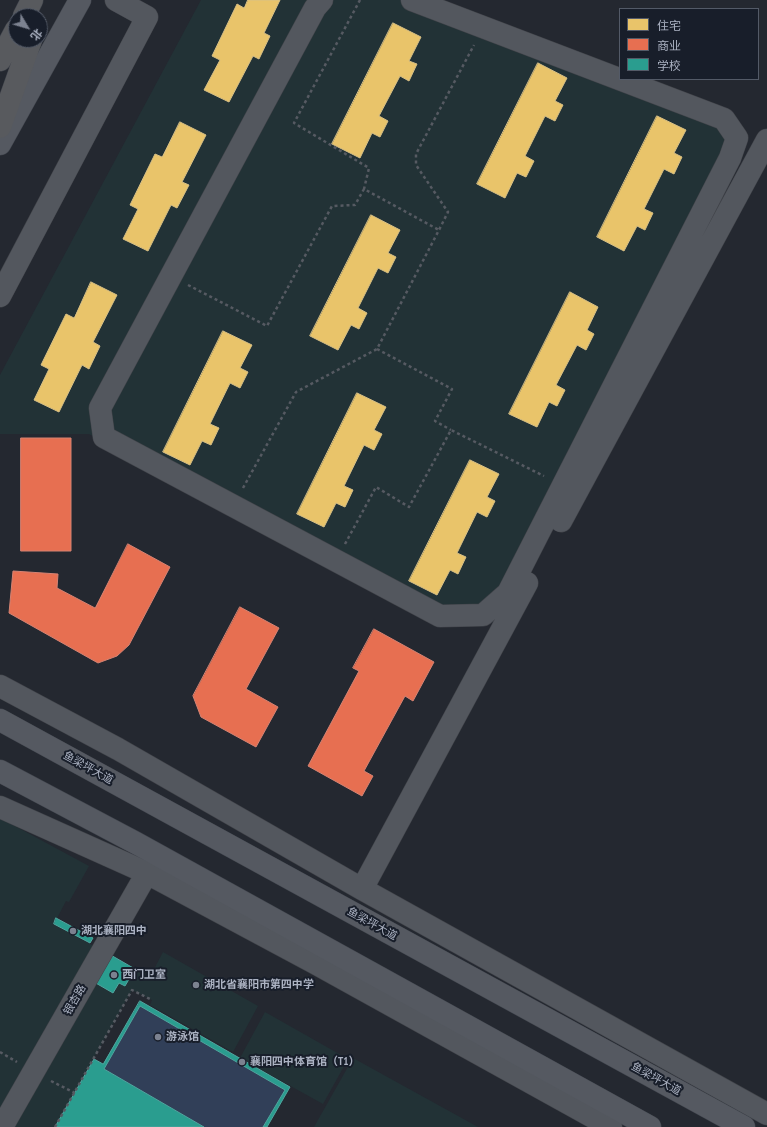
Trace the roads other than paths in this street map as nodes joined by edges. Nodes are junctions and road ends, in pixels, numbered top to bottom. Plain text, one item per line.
1 (80, 0) edge
2 (116, 0) edge
3 (322, 0) edge
4 (412, 0) edge
5 (8, 45) edge
6 (28, 48) edge
7 (0, 60) edge
8 (619, 79) edge
9 (622, 80) edge
10 (0, 127) edge
11 (767, 140) edge
12 (0, 144) edge
13 (0, 296) edge
14 (581, 466) junction
15 (0, 686) edge
16 (0, 720) edge
17 (0, 771) edge
18 (0, 807) edge
19 (147, 873) junction
20 (362, 889) junction
21 (767, 1114) edge
22 (2, 1127) edge
23 (611, 1127) edge
24 (650, 1127) edge
25 (744, 1127) edge

1 - 12 main road
2 - 13 street
3 - 14 street
4 - 8 street
5 - 7 highway
6 - 10 highway
9 - 14 street
11 - 14 street
14 - 20 street
15 - 20 street
16 - 25 main road, 鱼梁坪大道
17 - 24 main road
18 - 19 street
19 - 22 street, 银杏路
19 - 23 street
20 - 21 street

